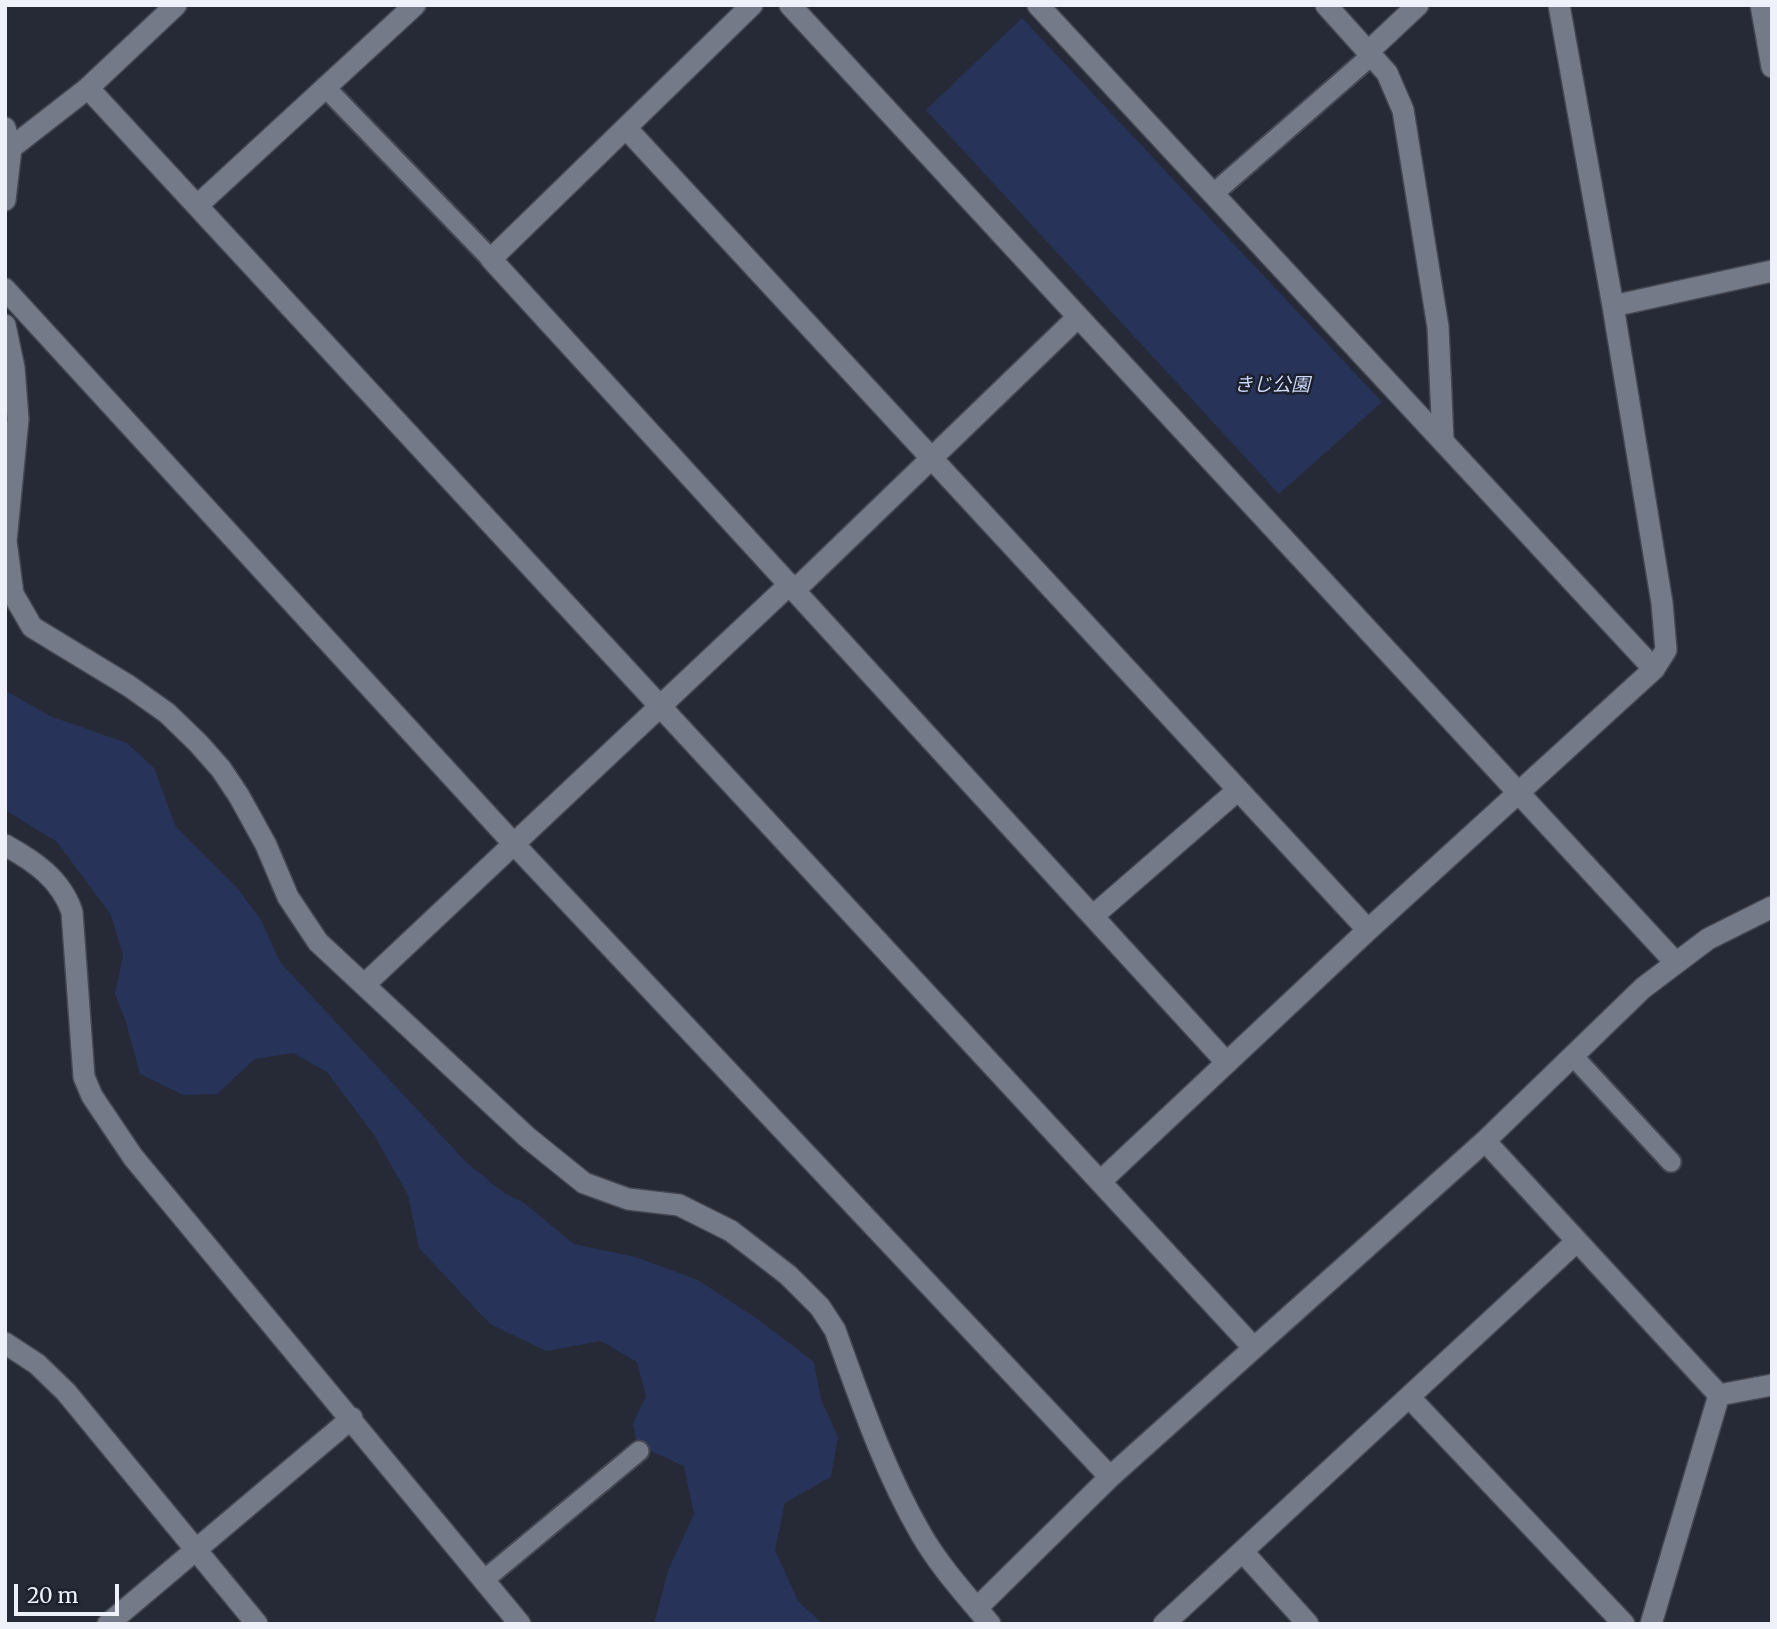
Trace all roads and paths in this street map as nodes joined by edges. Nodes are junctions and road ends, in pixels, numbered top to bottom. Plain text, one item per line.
1 (176, 5) edge
2 (415, 5) edge
3 (752, 5) edge
4 (790, 5) edge
5 (1038, 5) edge
6 (1326, 5) edge
7 (1418, 5) edge
8 (1559, 5) edge
9 (1761, 5) edge
10 (1370, 53) junction
11 (1772, 66) edge
12 (88, 88) junction
13 (325, 88) junction
14 (626, 128) junction
15 (8, 138) edge
16 (1213, 194) junction
17 (5, 200) edge
18 (199, 204) junction
19 (491, 259) junction
20 (1772, 271) edge
21 (5, 289) edge
22 (1613, 306) junction
23 (1078, 317) junction
24 (5, 325) edge
25 (1443, 440) junction
26 (931, 458) junction
27 (792, 587) junction
28 (1654, 669) junction
29 (659, 707) junction
30 (1238, 790) junction
31 (1518, 794) junction
32 (513, 843) junction
33 (5, 845) edge
34 (1772, 907) edge
35 (1093, 916) junction
36 (1368, 930) junction
37 (1675, 962) junction
38 (364, 985) junction
39 (1573, 1056) junction
40 (1227, 1063) junction
41 (1485, 1141) junction
42 (1671, 1162) dead end
43 (1102, 1181) junction
44 (1577, 1241) junction
45 (5, 1343) edge
46 (1254, 1348) junction
47 (1772, 1385) edge
48 (1719, 1395) junction
49 (1410, 1398) junction
50 (352, 1418) junction
51 (639, 1451) dead end
52 (1110, 1477) junction
53 (194, 1548) junction
54 (1243, 1552) junction
55 (484, 1580) junction
56 (984, 1616) edge
57 (108, 1624) edge
58 (257, 1624) edge
59 (520, 1624) edge
60 (1164, 1624) edge
61 (1308, 1624) edge
62 (1624, 1624) edge
63 (1651, 1624) edge

1 - 12 street
2 - 13 street
3 - 14 street
4 - 23 street
5 - 16 street
6 - 10 street
7 - 10 street
8 - 22 street
9 - 11 street
10 - 16 lane
10 - 25 street
12 - 15 street
12 - 18 street
13 - 18 street
13 - 19 lane
14 - 19 street
14 - 26 street
15 - 17 street
16 - 25 street
18 - 29 street
19 - 27 street
20 - 22 street
21 - 32 street
22 - 28 street
23 - 26 street
23 - 31 street
24 - 38 street
25 - 28 street
26 - 27 street
26 - 30 street
27 - 29 street
27 - 35 street
28 - 31 street
29 - 32 street
29 - 43 street
30 - 35 street
30 - 36 street
31 - 36 street
31 - 37 street
32 - 38 street
32 - 52 street
33 - 50 street
34 - 37 street
35 - 40 street
36 - 40 street
37 - 39 street
38 - 56 street
39 - 41 street
39 - 42 lane
40 - 43 street
41 - 44 street
41 - 46 street
43 - 46 street
44 - 48 street
44 - 49 street
45 - 53 street
46 - 52 street
47 - 48 street
48 - 63 street
49 - 54 street
49 - 62 street
50 - 53 street
50 - 55 street
51 - 55 lane
52 - 56 street
53 - 57 street
53 - 58 street
54 - 60 street
54 - 61 street
55 - 59 street

